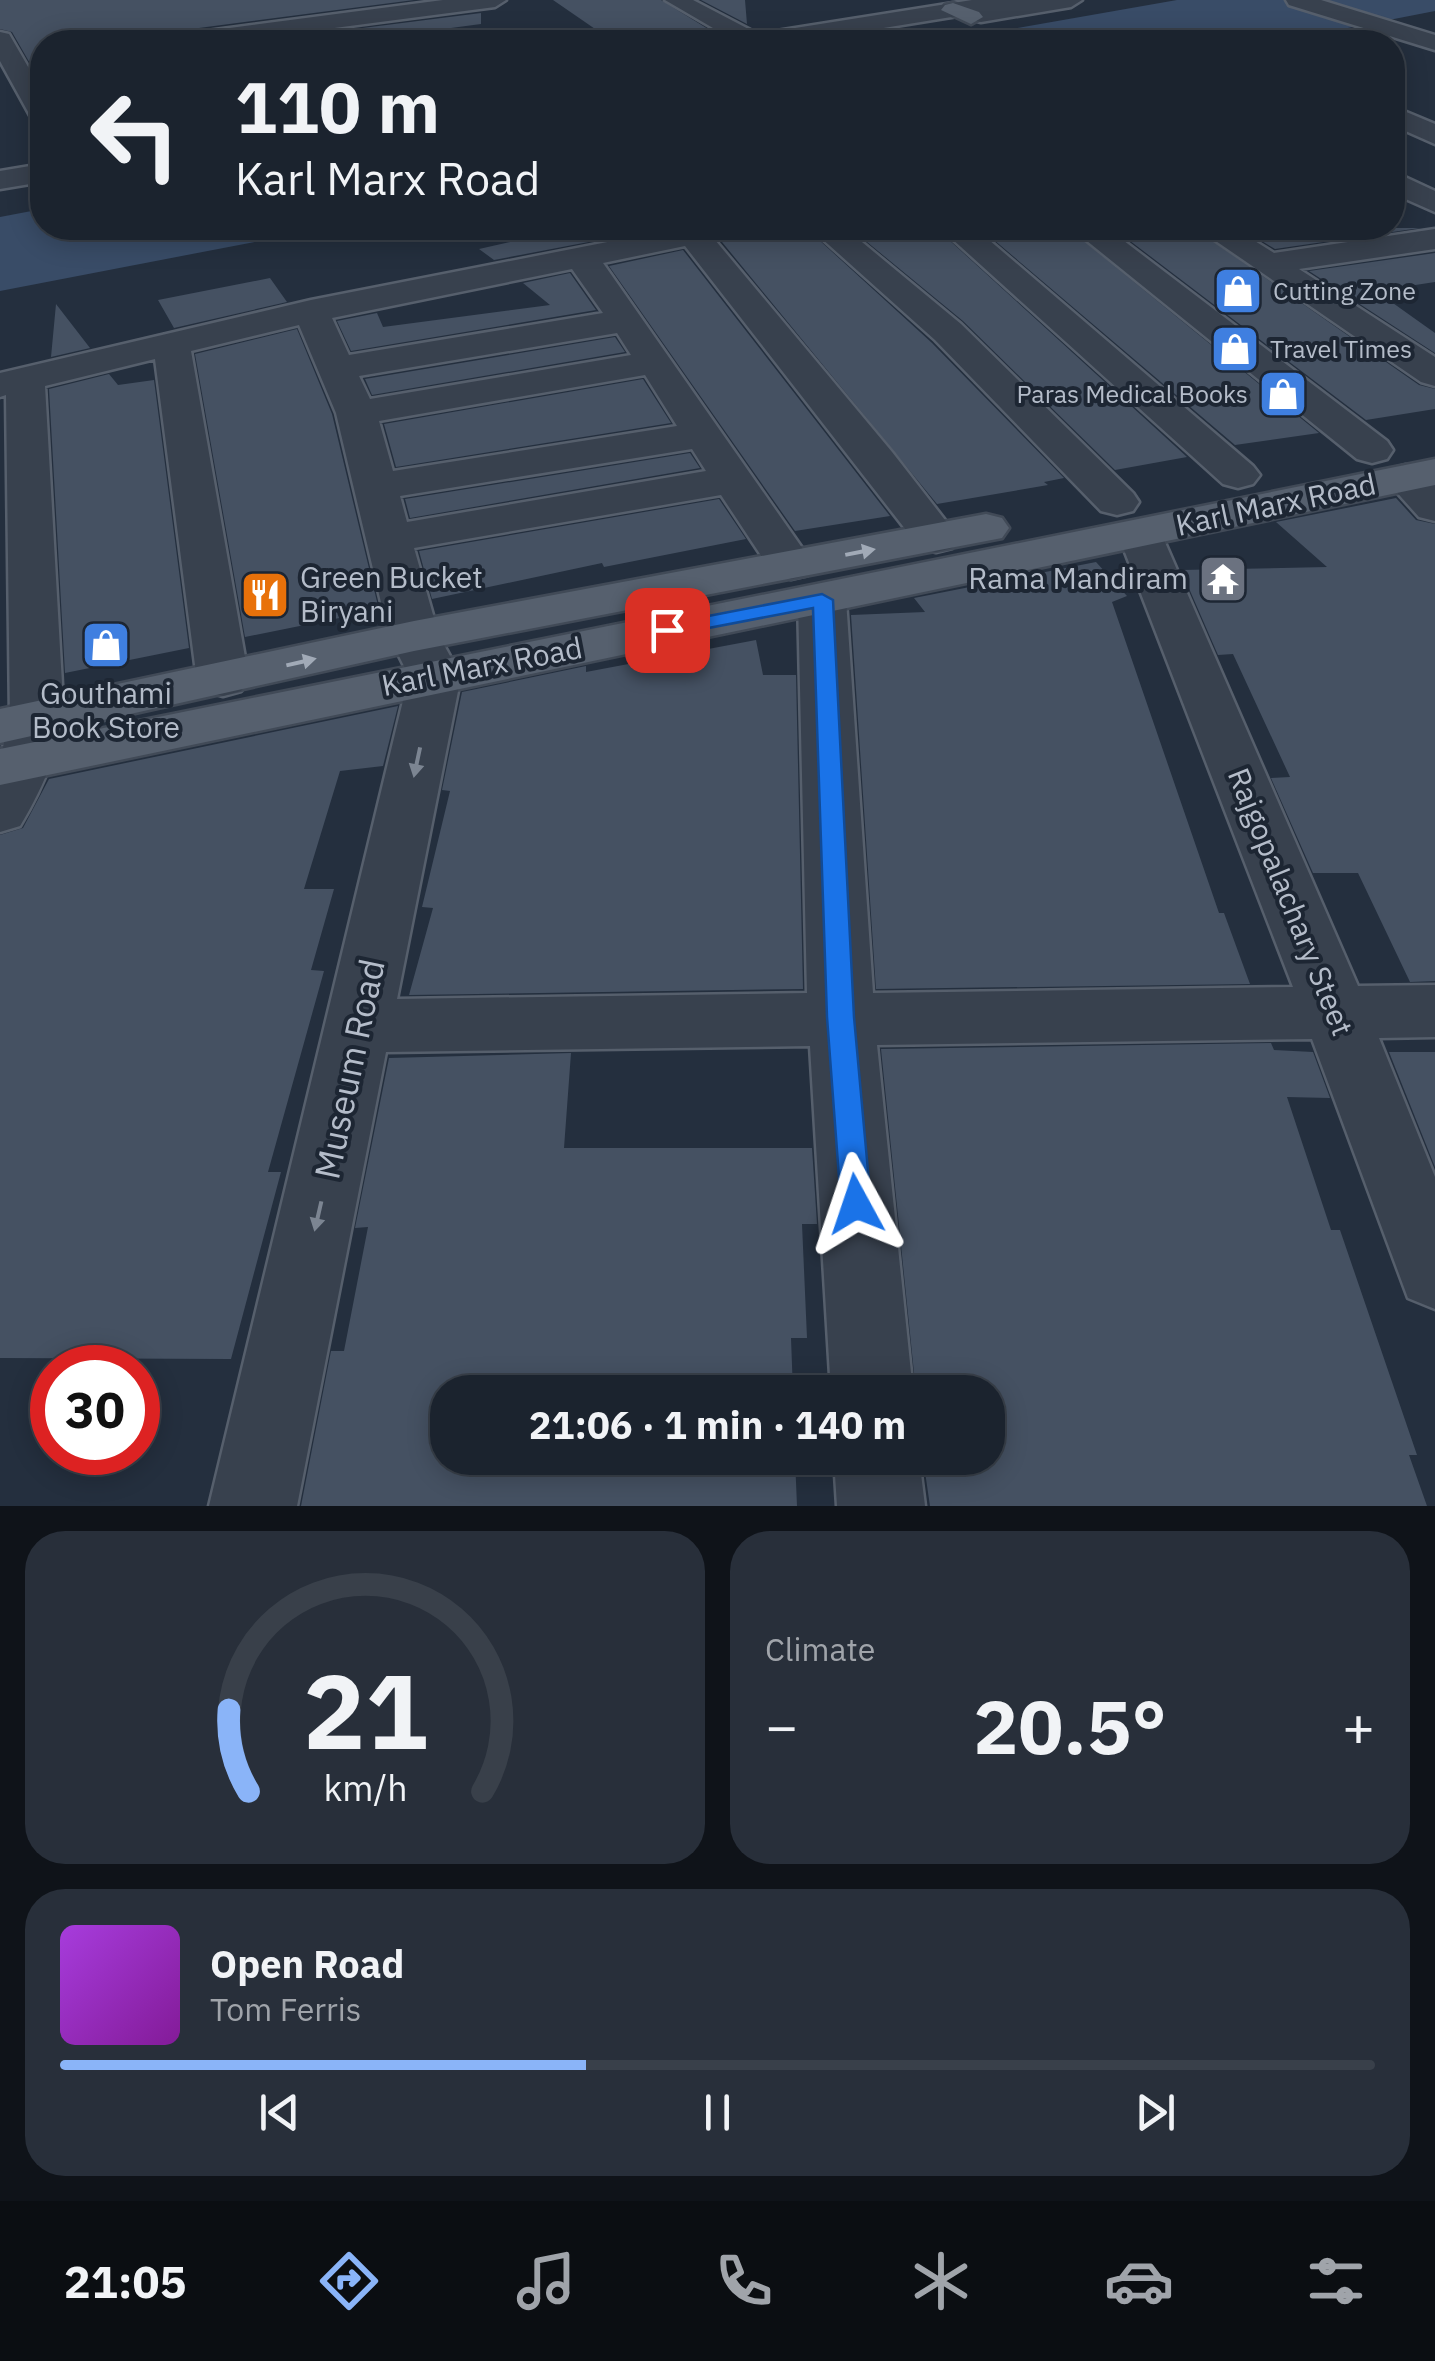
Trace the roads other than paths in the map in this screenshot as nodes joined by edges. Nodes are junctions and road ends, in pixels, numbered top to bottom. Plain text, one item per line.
1 (325, 0) edge
2 (495, 0) edge
3 (676, 0) edge
4 (1014, 0) edge
5 (1072, 0) edge
6 (1297, 0) edge
7 (447, 3) edge
8 (962, 14) junction
9 (352, 19) junction
10 (273, 30) edge
11 (368, 30) edge
12 (732, 30) edge
13 (844, 30) edge
14 (880, 30) edge
15 (1395, 30) edge
16 (1405, 33) edge
17 (0, 39) edge
18 (1435, 43) edge
19 (7, 66) edge
20 (30, 97) edge
21 (1405, 120) edge
22 (1435, 134) edge
23 (30, 162) edge
24 (0, 167) edge
25 (30, 175) edge
26 (0, 180) edge
27 (1405, 187) edge
28 (1435, 203) edge
29 (1435, 239) edge
30 (665, 240) edge
31 (715, 240) edge
32 (840, 240) edge
33 (970, 240) edge
34 (1103, 240) edge
35 (1232, 240) edge
36 (1376, 240) edge
37 (1387, 246) junction
38 (581, 257) junction
39 (1268, 264) junction
40 (1435, 275) edge
41 (311, 311) junction
42 (628, 320) junction
43 (171, 342) junction
44 (656, 362) junction
45 (339, 368) junction
46 (1435, 374) edge
47 (12, 382) edge
48 (356, 413) junction
49 (702, 435) junction
50 (1435, 438) edge
51 (1238, 475) junction
52 (1412, 477) edge
53 (731, 480) junction
54 (377, 487) junction
55 (1129, 518) junction
56 (936, 538) junction
57 (390, 539) junction
58 (807, 582) junction
59 (424, 656) junction
60 (223, 680) junction
61 (16, 743) edge
62 (0, 812) edge
63 (1435, 1011) edge
64 (1336, 1012) junction
65 (841, 1017) junction
66 (360, 1026) junction
67 (1435, 1273) edge
68 (871, 1375) edge
69 (878, 1475) edge
70 (253, 1506) edge
71 (881, 1506) edge

1 - 9 street
2 - 7 street
3 - 12 street
4 - 8 street
5 - 8 street
6 - 15 street
7 - 9 street
8 - 13 street
8 - 14 street
9 - 10 street
9 - 11 street
16 - 18 street
17 - 19 street
19 - 20 street
21 - 22 street
23 - 24 street
25 - 26 street
27 - 28 street
29 - 37 street
30 - 38 street
31 - 56 street
32 - 55 street, Rajgopalachary Steet
33 - 51 street
34 - 52 street
35 - 39 street
36 - 37 street
37 - 39 street
37 - 40 street
38 - 41 street
38 - 42 street
39 - 46 street
41 - 43 street
41 - 45 street
42 - 44 street
42 - 45 street
43 - 47 street
43 - 60 street
44 - 48 street
44 - 49 street
45 - 48 street
47 - 61 street
48 - 54 street
49 - 53 street
49 - 54 street
50 - 52 main road, Karl Marx Road
51 - 52 main road, Karl Marx Road
51 - 55 main road, Karl Marx Road
52 - 55 main road, Karl Marx Road
53 - 57 street
53 - 58 street
54 - 57 street
55 - 56 main road, Karl Marx Road
55 - 58 main road, Karl Marx Road
55 - 64 street, Rajgopalachary Steet
58 -> 56 main road, Karl Marx Road
57 - 59 street
58 - 59 main road, Karl Marx Road
58 - 65 street
60 -> 59 main road, Karl Marx Road
59 - 61 main road, Karl Marx Road
59 -> 66 street, Museum Road
60 - 61 main road, Karl Marx Road
61 - 62 street
63 - 64 street
64 - 65 street
64 - 67 street, Rajgopalachary Steet
65 - 66 street
65 - 68 street
66 -> 70 street, Museum Road
69 - 71 street

